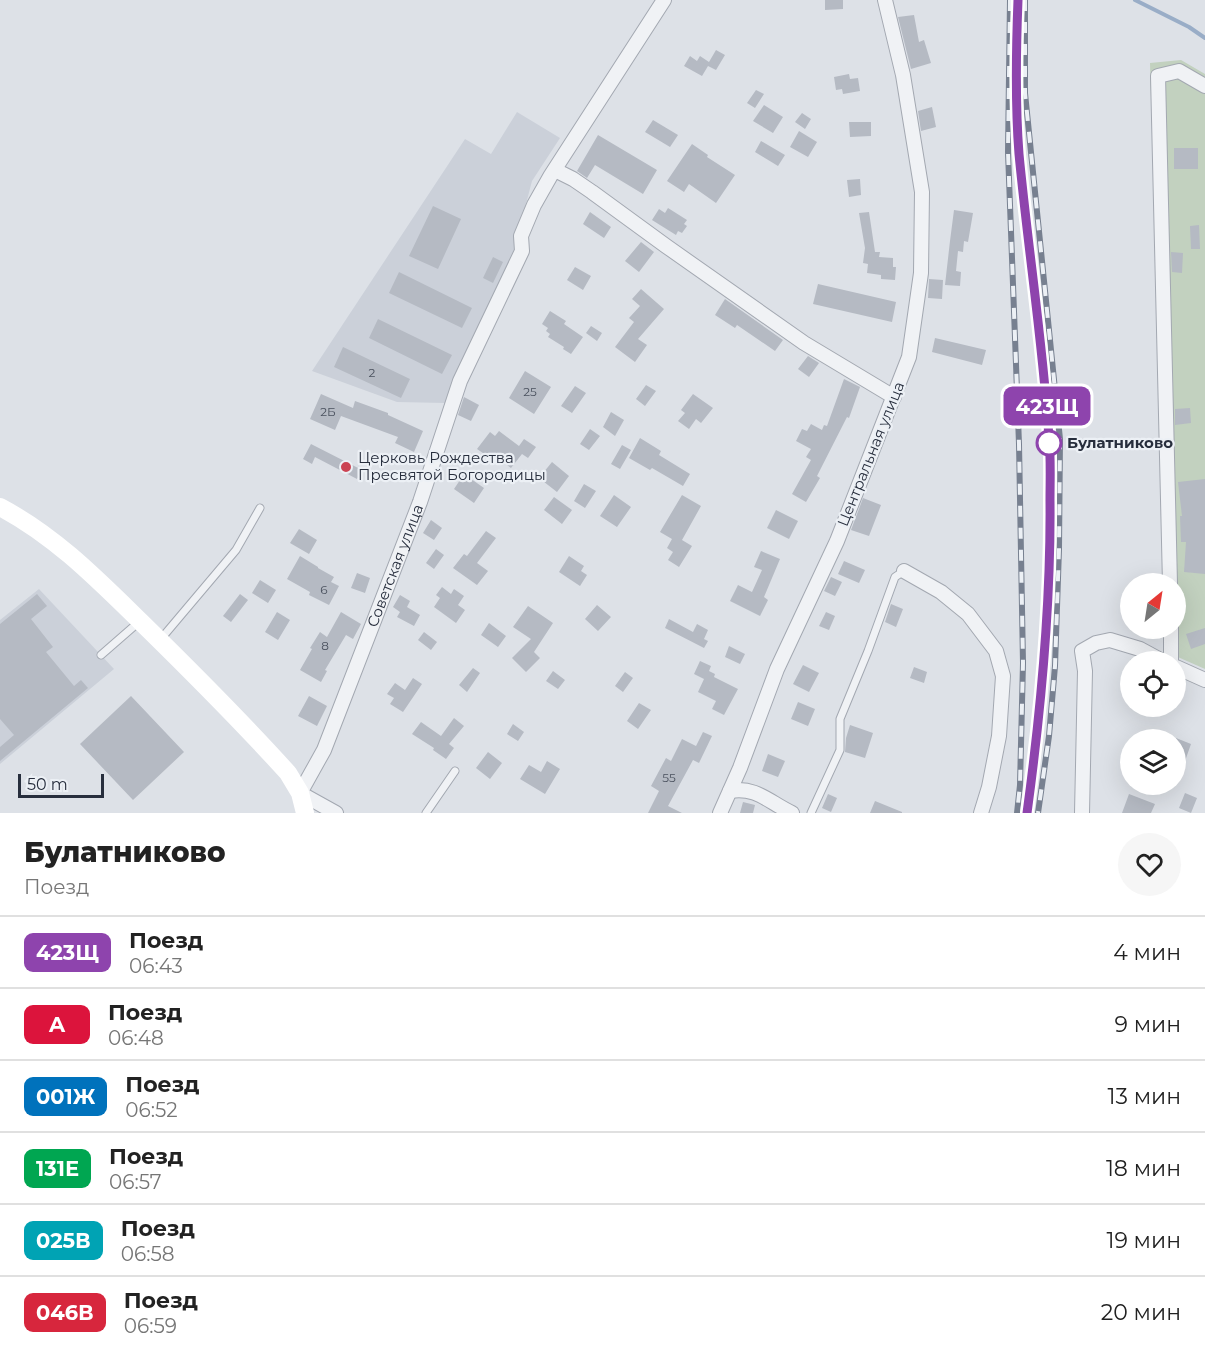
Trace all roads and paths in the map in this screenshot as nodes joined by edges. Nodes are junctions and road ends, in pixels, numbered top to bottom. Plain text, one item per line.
1 (664, 0) edge
2 (885, 0) edge
3 (1205, 86) edge
4 (555, 170) junction
5 (894, 397) junction
6 (0, 507) edge
7 (260, 508) dead end
8 (904, 571) joint
9 (1170, 573) edge
10 (140, 621) junction
11 (160, 640) junction
12 (1144, 651) edge
13 (101, 655) dead end
14 (1186, 671) edge
15 (1205, 680) edge
16 (455, 771) dead end
17 (730, 790) junction
18 (300, 793) junction
19 (305, 813) edge
20 (336, 813) edge
21 (426, 813) edge
22 (720, 813) edge
23 (790, 813) edge
24 (811, 813) edge
25 (981, 813) edge
26 (1082, 813) edge

1 - 4 street, Советская улица
2 - 5 street, Центральная улица
3 - 9 street
4 - 5 street
4 - 18 street, Советская улица
5 - 17 street, Центральная улица
6 - 10 street
7 - 11 lane
8 - 24 lane
8 - 25 street
10 - 11 street
10 - 13 lane
11 - 18 street
12 - 26 street
14 - 15 street
16 - 21 lane
17 - 22 street, Центральная улица
17 - 23 street
18 - 19 street
18 - 20 street

